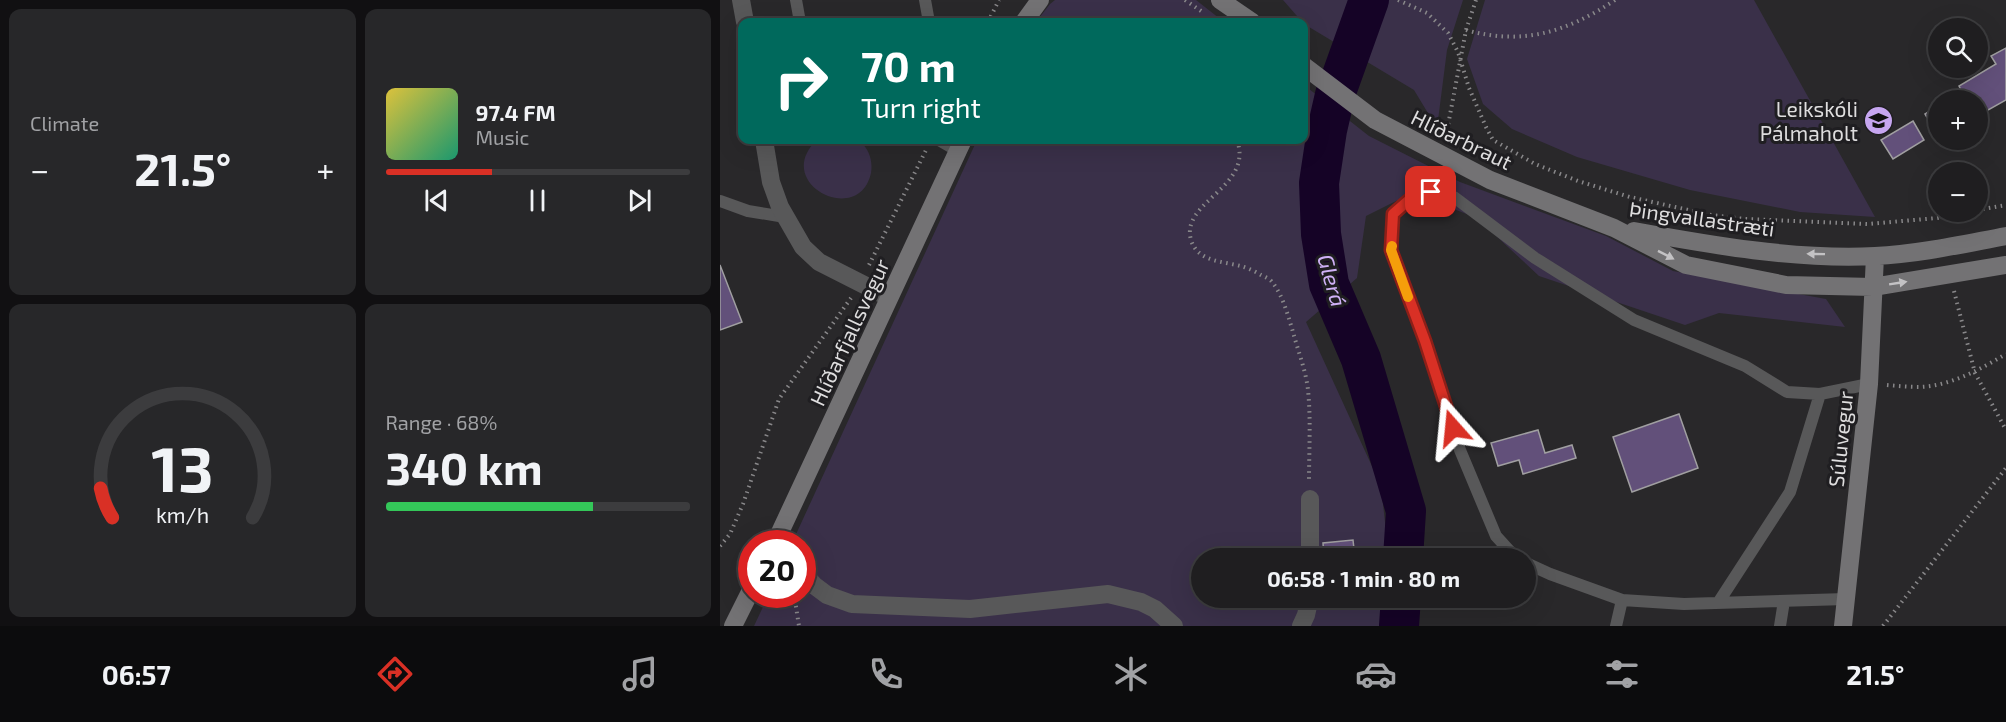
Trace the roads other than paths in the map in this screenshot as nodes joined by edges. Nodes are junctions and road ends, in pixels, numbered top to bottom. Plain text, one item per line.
1 (741, 0) edge
2 (796, 0) edge
3 (925, 0) edge
4 (1040, 0) edge
5 (1220, 0) edge
6 (1242, 12) edge
7 (744, 18) edge
8 (799, 18) edge
9 (928, 18) edge
10 (1027, 18) edge
11 (1308, 69) edge
12 (765, 144) edge
13 (960, 145) edge
14 (720, 201) edge
15 (785, 217) junction
16 (1614, 228) junction
17 (2006, 236) edge
18 (1875, 256) junction
19 (2006, 265) edge
20 (1873, 287) junction
21 (888, 297) junction
22 (1869, 384) junction
23 (1820, 394) junction
24 (1310, 499) road end
25 (782, 530) edge
26 (1310, 548) edge
27 (1507, 548) edge
28 (1536, 568) edge
29 (816, 587) edge
30 (1846, 599) junction
31 (1622, 600) junction
32 (1784, 601) junction
33 (1718, 603) junction
34 (742, 608) edge
35 (1308, 608) edge
36 (733, 626) edge
37 (1174, 626) edge
38 (1300, 626) edge
39 (1616, 626) edge
40 (1780, 626) edge
41 (1843, 626) edge

1 - 7 street
2 - 8 lane
3 - 9 lane
4 - 10 main road
5 - 6 main road
11 - 16 main road, Hlíðarbraut
12 - 15 street
13 - 21 main road, Hlíðarfjallsvegur
14 - 15 lane
15 - 21 street
18 -> 16 main road, Þingvallastræti
16 -> 20 main road, Þingvallastræti
17 - 18 main road, Þingvallastræti
18 - 20 main road, Súluvegur
20 -> 19 main road, Þingvallastræti
20 - 22 main road, Súluvegur
21 - 25 main road, Hlíðarfjallsvegur
22 - 23 lane
22 - 30 main road, Súluvegur
23 - 27 lane
23 - 33 lane
24 - 26 street
28 - 31 lane
29 - 37 street
30 - 32 lane
30 - 41 main road, Súluvegur
31 - 33 lane
31 - 39 lane
32 - 33 lane
32 - 40 lane
34 - 36 main road
35 - 38 street

